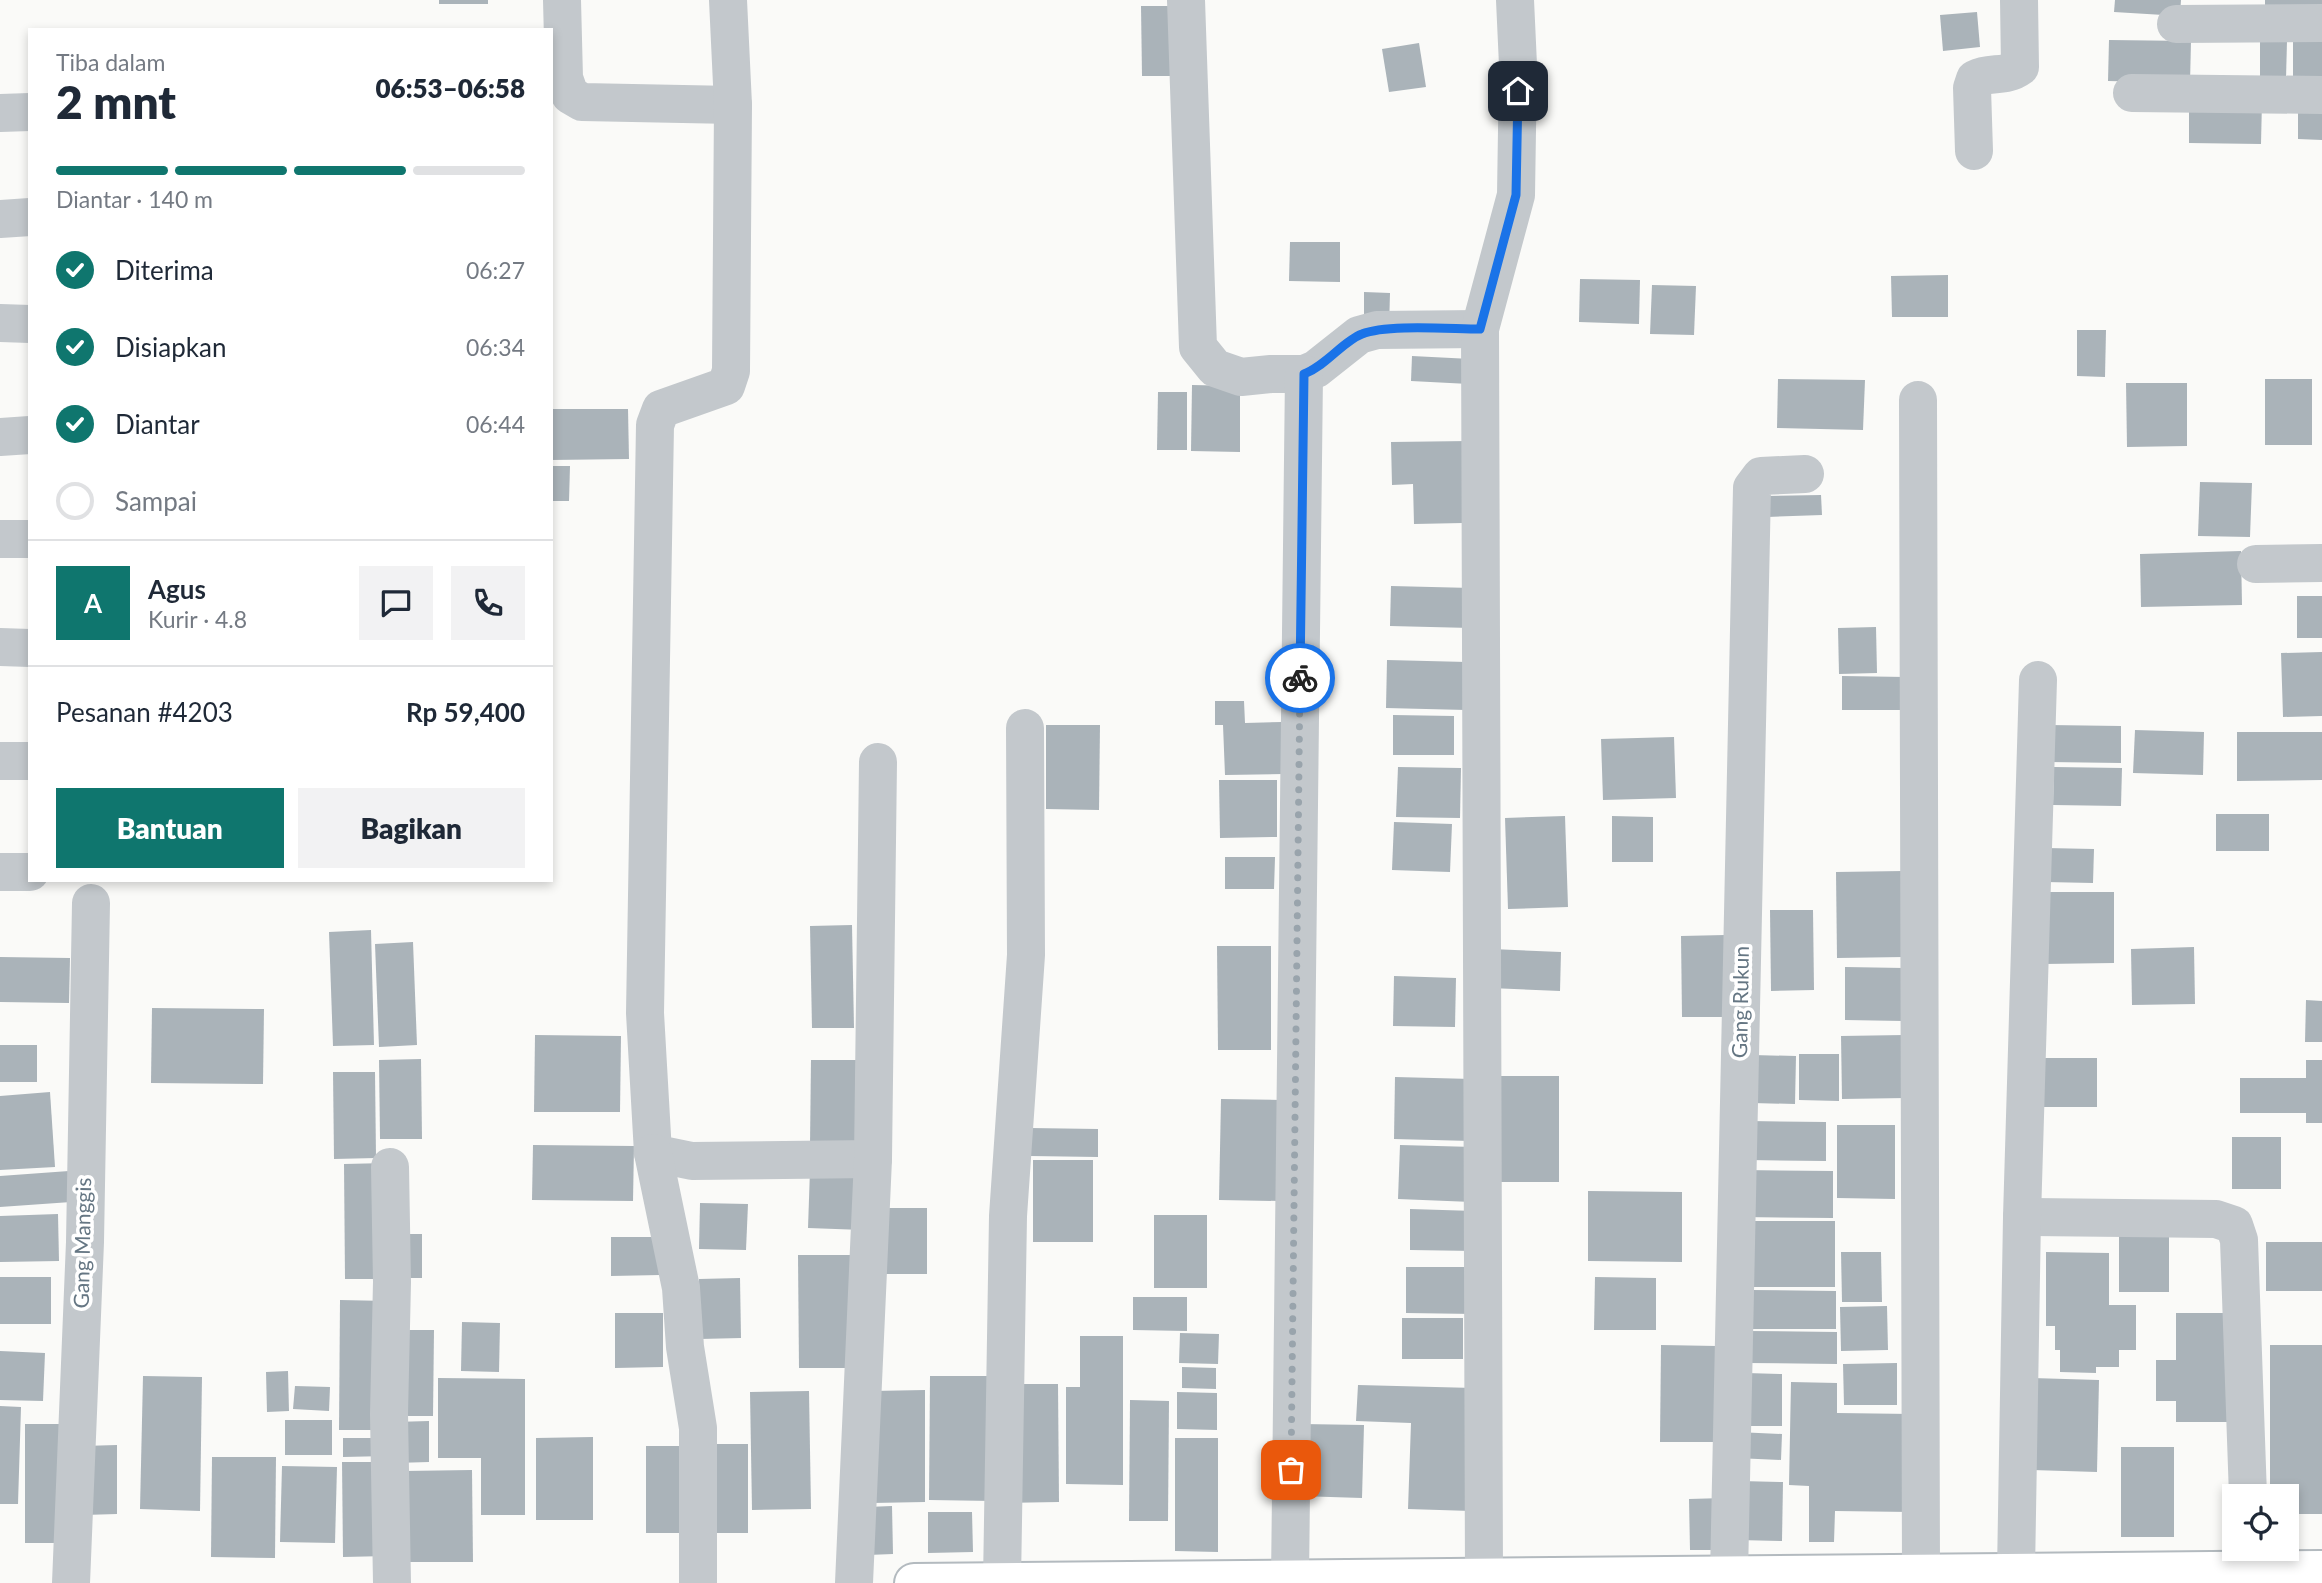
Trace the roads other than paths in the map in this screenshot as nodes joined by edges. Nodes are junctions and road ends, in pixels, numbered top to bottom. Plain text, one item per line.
1 (562, 0) edge
2 (728, 0) edge
3 (1186, 0) edge
4 (1515, 0) edge
5 (2019, 0) edge
6 (2322, 23) edge
7 (2176, 24) dead end
8 (2132, 93) dead end
9 (2322, 95) edge
10 (733, 105) junction
11 (28, 112) edge
12 (0, 113) edge
13 (1974, 151) dead end
14 (28, 217) edge
15 (0, 219) edge
16 (0, 323) edge
17 (28, 324) edge
18 (1480, 329) junction
19 (1304, 374) junction
20 (1918, 400) dead end
21 (28, 435) edge
22 (0, 437) edge
23 (1805, 474) dead end
24 (0, 539) edge
25 (28, 539) edge
26 (2322, 563) edge
27 (2256, 564) dead end
28 (0, 647) edge
29 (28, 648) edge
30 (2038, 680) dead end
31 (1025, 727) dead end
32 (0, 761) edge
33 (28, 761) edge
34 (878, 762) dead end
35 (0, 872) edge
36 (28, 872) edge
37 (91, 903) dead end
38 (653, 1153) junction
39 (873, 1159) junction
40 (390, 1167) dead end
41 (2022, 1217) junction
42 (2248, 1484) edge
43 (2251, 1567) edge
44 (2322, 1570) edge
45 (2016, 1572) junction
46 (1921, 1574) junction
47 (1729, 1575) junction
48 (1484, 1578) junction
49 (1290, 1579) junction
50 (1540, 1580) edge
51 (1350, 1581) edge
52 (1002, 1582) edge
53 (1161, 1582) edge
54 (71, 1583) edge
55 (392, 1583) edge
56 (698, 1583) edge
57 (853, 1583) edge
58 (914, 1583) edge
59 (981, 1583) edge

1 - 10 street
2 - 10 street
3 - 19 street
4 - 18 street
5 - 13 street
6 - 7 street
8 - 9 street
10 - 38 street
11 - 12 street
14 - 15 street
16 - 17 street
18 - 19 street
18 - 48 street
19 - 49 street
20 - 46 street
21 - 22 street
23 - 47 street, Gang Rukun
24 - 25 street
26 - 27 street
28 - 29 street
30 - 41 street
31 - 52 street
32 - 33 street
34 - 39 street
35 - 36 street
37 - 54 street, Gang Manggis
38 - 39 street
38 - 56 street
39 - 57 street
40 - 55 street
41 - 42 street
41 - 45 street
43 - 44 street
43 - 45 street
45 - 46 street
46 - 47 street
47 - 50 street
48 - 50 street
48 - 51 street
49 - 51 street
49 - 53 street
52 - 53 street
52 - 59 street
58 - 59 street

